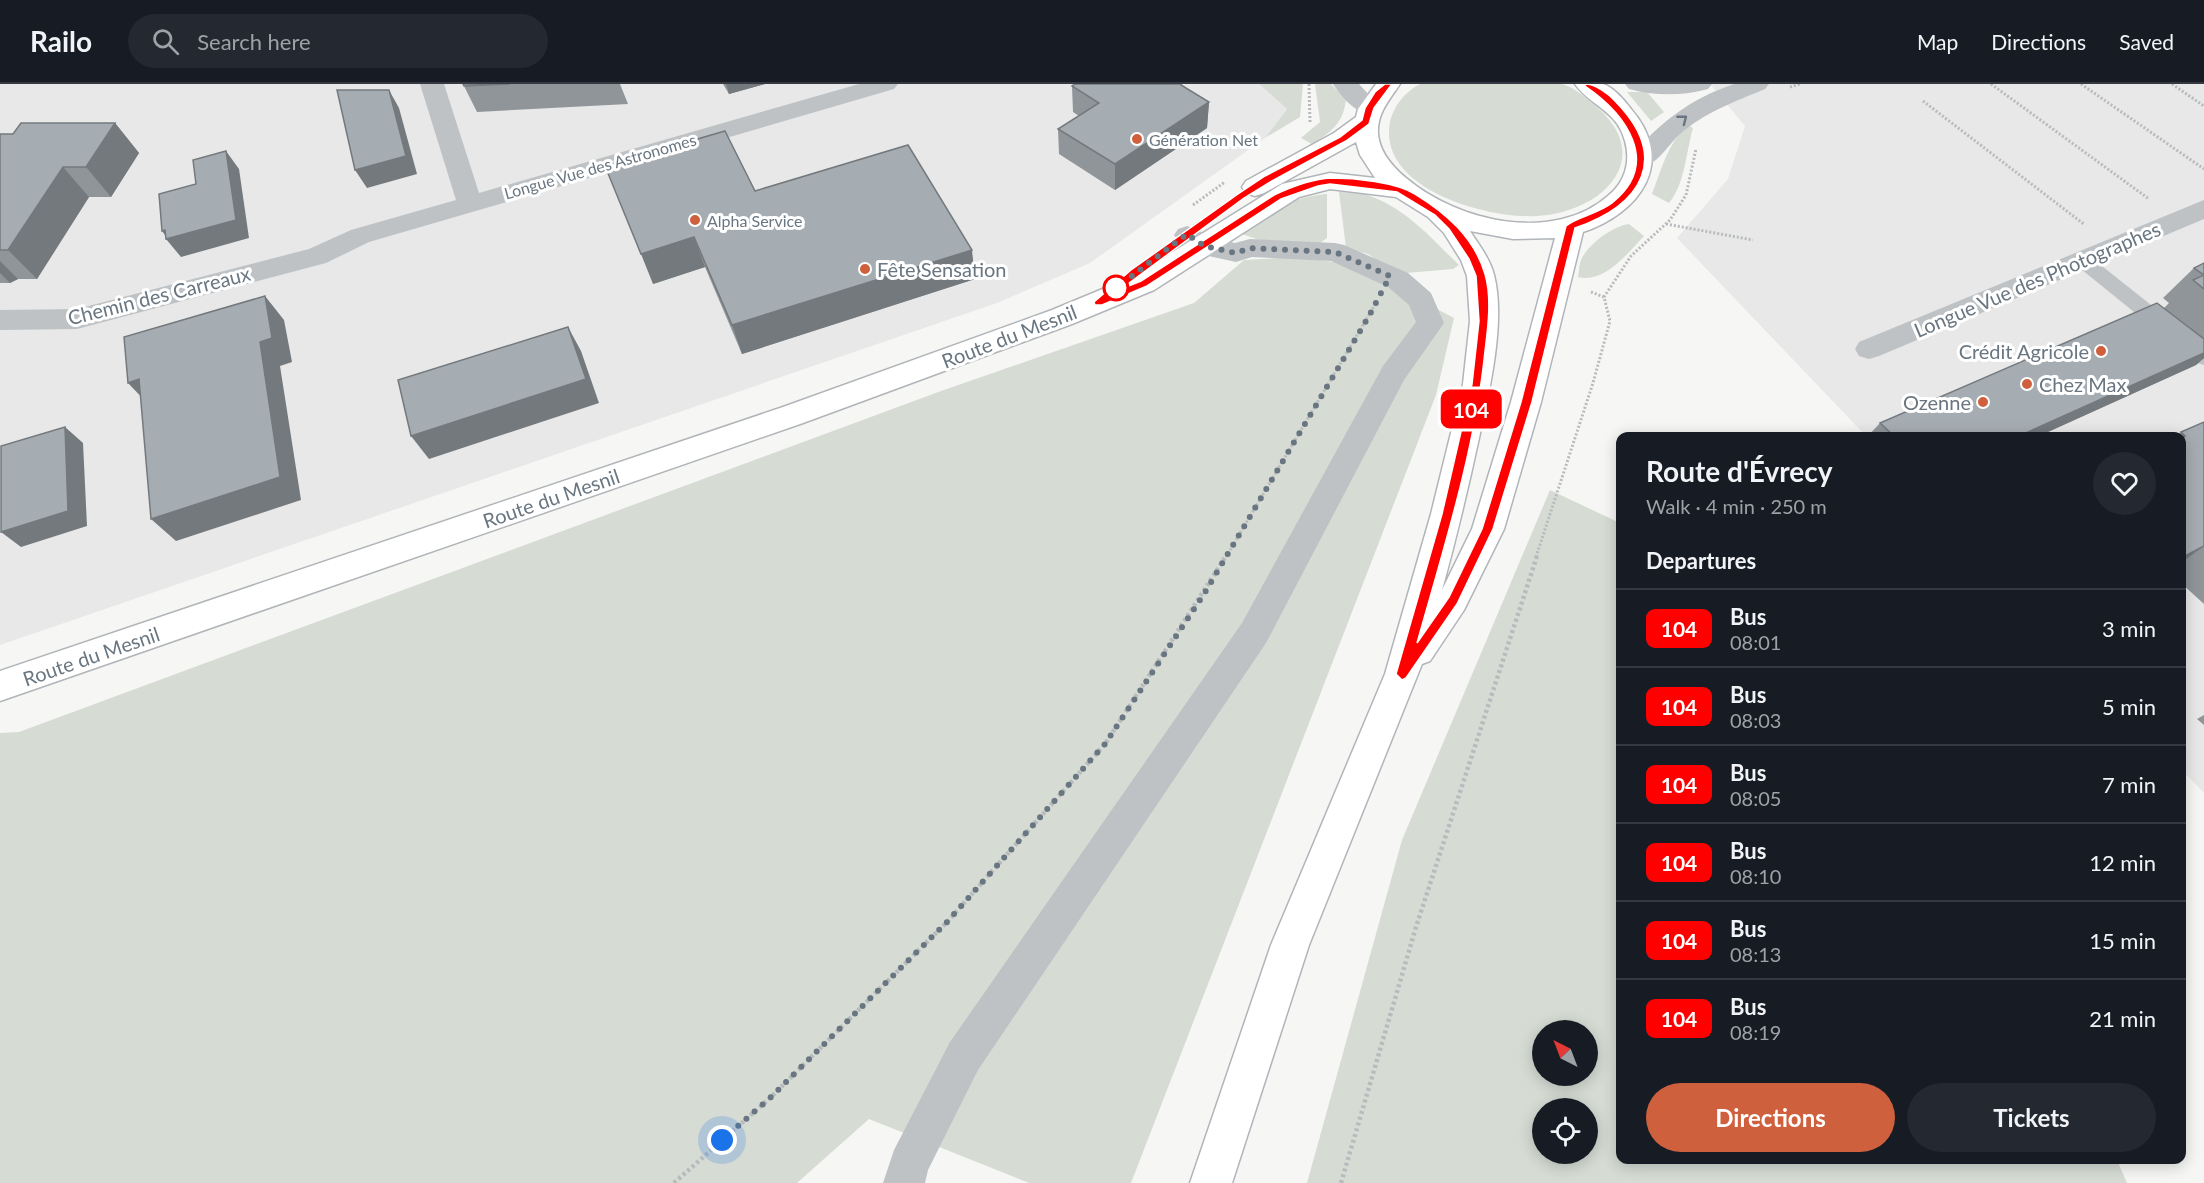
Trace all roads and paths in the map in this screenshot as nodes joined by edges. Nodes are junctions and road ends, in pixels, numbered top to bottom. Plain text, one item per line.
1 (432, 84) edge
2 (886, 84) edge
3 (1309, 84) edge
4 (1346, 84) edge
5 (1388, 84) edge
6 (1587, 84) edge
7 (1637, 84) edge
8 (1700, 84) edge
9 (1757, 84) edge
10 (1991, 84) edge
11 (2081, 84) edge
12 (2172, 84) edge
13 (1923, 101) dead end
14 (2204, 106) edge
15 (1368, 115) junction
16 (1308, 124) dead end
17 (1697, 140) dead end
18 (1641, 160) junction
19 (2204, 169) edge
20 (1399, 189) junction
21 (2150, 200) dead end
22 (470, 204) junction
23 (2204, 209) edge
24 (1438, 212) junction
25 (1665, 224) junction
26 (1570, 226) junction
27 (2086, 226) dead end
28 (1195, 240) junction
29 (1753, 240) dead end
30 (316, 256) joint
31 (2082, 260) junction
32 (1390, 276) junction
33 (1604, 297) joint
34 (0, 320) edge
35 (1869, 349) dead end
36 (2204, 357) edge
37 (1402, 674) junction
38 (0, 686) edge
39 (674, 1183) edge
40 (904, 1183) edge
41 (1211, 1183) edge
42 (1341, 1183) edge

1 - 22 street
2 - 22 street, Longue Vue des Astronomes
3 - 16 path
4 - 15 street
5 - 15 main road, Route du Mesnil
6 - 18 main road
7 - 8 street
18 -> 9 street
10 - 21 path
11 - 19 path
12 - 14 path
13 - 27 path
15 - 20 main road
15 - 28 main road, Route du Mesnil
17 - 25 path
18 - 26 main road
20 - 24 main road
20 - 28 main road, Route du Mesnil
22 - 30 street, Longue Vue des Astronomes
23 - 31 street, Longue Vue des Photographes
24 - 26 main road
24 - 37 main road
25 - 29 path
25 - 33 path
26 - 37 main road
28 - 32 street
28 - 38 main road, Route du Mesnil
30 - 34 street, Chemin des Carreaux
31 - 35 street, Longue Vue des Photographes
31 - 36 lane
32 - 39 path
32 - 40 street
33 - 42 path
37 - 41 main road

